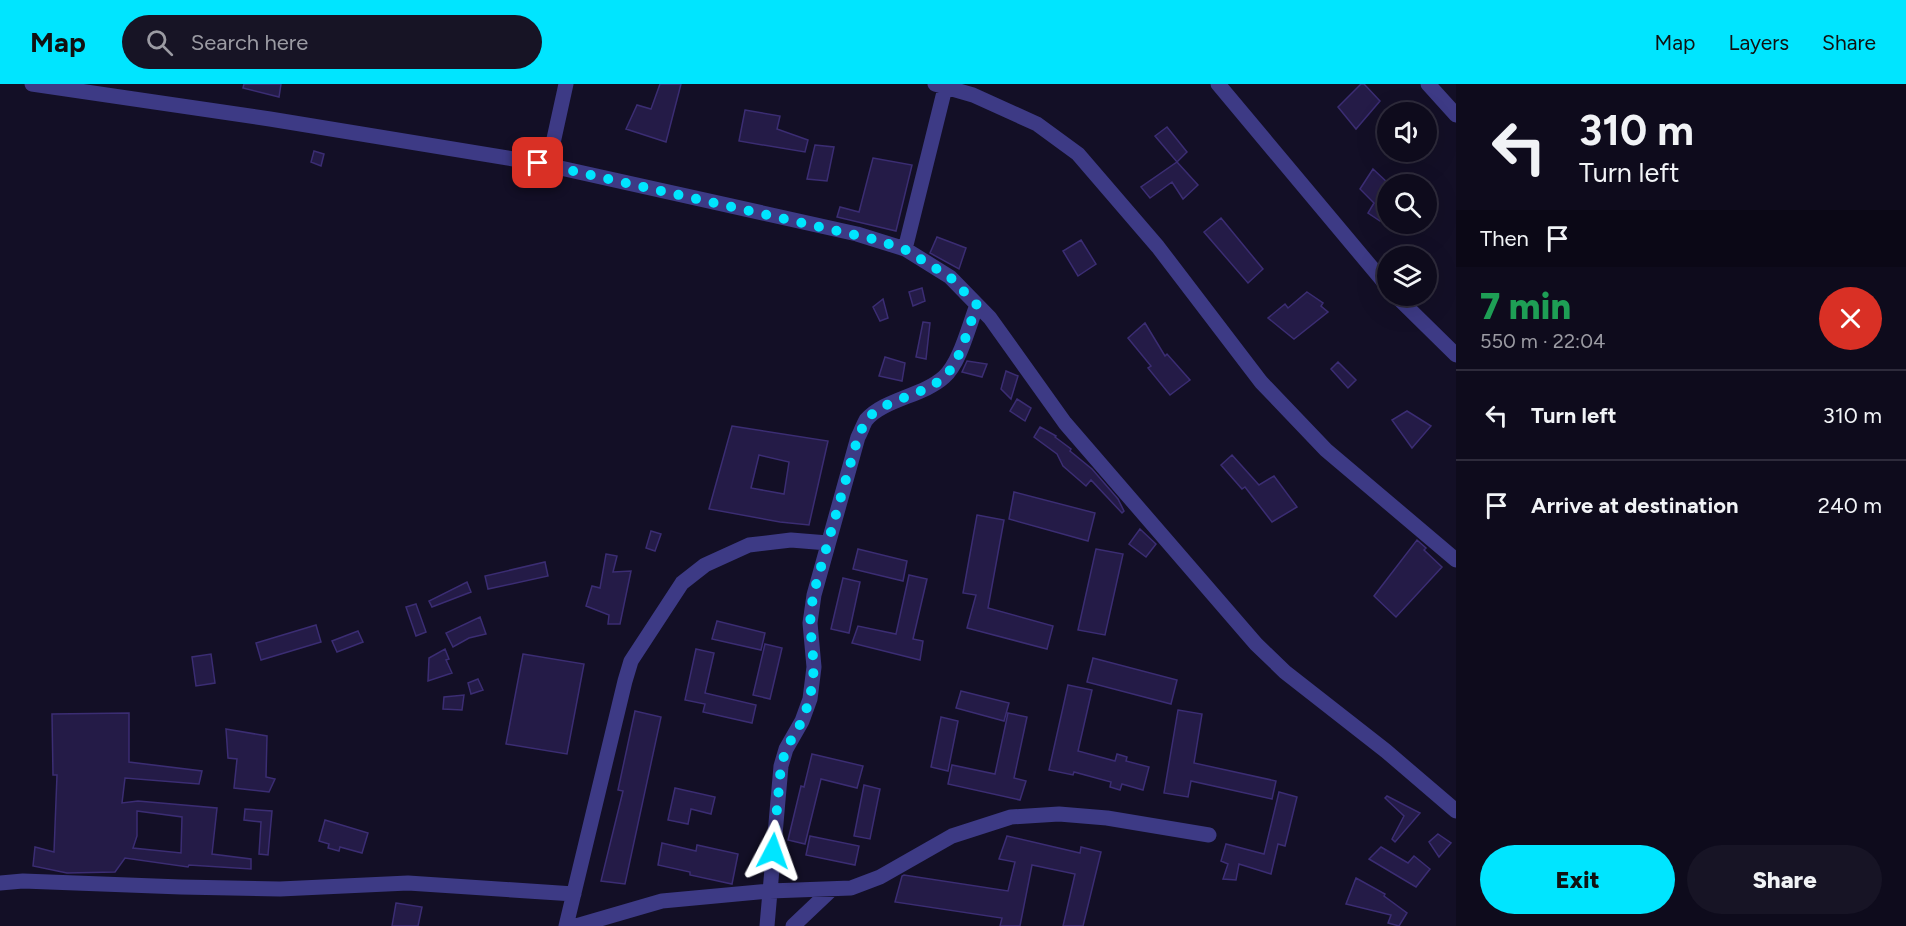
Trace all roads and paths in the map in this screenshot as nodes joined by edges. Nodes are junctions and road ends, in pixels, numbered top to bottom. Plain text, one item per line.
1 (32, 84) edge
2 (566, 84) edge
3 (1218, 84) edge
4 (1428, 84) edge
5 (942, 85) edge
6 (1456, 115) edge
7 (548, 166) junction
8 (904, 249) junction
9 (1377, 274) edge
10 (977, 305) junction
11 (1406, 306) edge
12 (1456, 355) edge
13 (828, 543) junction
14 (1456, 560) edge
15 (1456, 811) edge
16 (1209, 835) dead end
17 (0, 883) edge
18 (832, 889) junction
19 (770, 891) junction
20 (573, 894) junction
21 (566, 926) edge
22 (576, 926) edge
23 (767, 926) edge
24 (793, 926) edge

1 - 7 street
2 - 7 street
3 - 9 street
4 - 6 street
5 - 8 street
5 - 14 street
7 - 8 street
8 - 10 street
10 - 13 street
10 - 15 street
11 - 12 street
13 - 19 street
13 - 20 street
16 - 18 street
17 - 20 street
18 - 19 street
18 - 24 street
19 - 22 street
19 - 23 street
20 - 21 street

